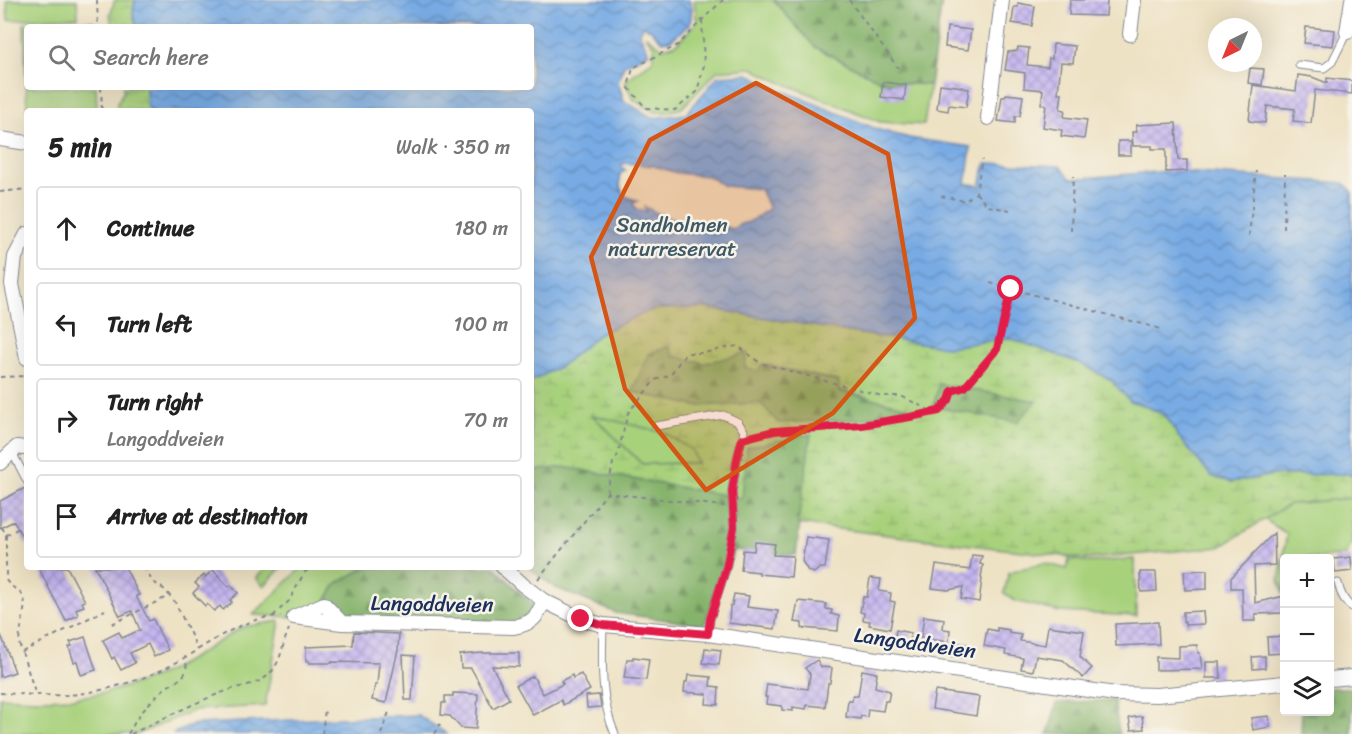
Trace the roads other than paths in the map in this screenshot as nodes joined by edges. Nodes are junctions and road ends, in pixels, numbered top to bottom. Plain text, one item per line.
1 (1002, 0) edge
2 (1134, 0) edge
3 (1352, 0) edge
4 (1130, 34) dead end
5 (1349, 37) edge
6 (1299, 65) dead end
7 (988, 118) dead end
8 (0, 139) edge
9 (24, 143) edge
10 (24, 240) edge
11 (24, 343) edge
12 (656, 426) dead end
13 (18, 450) joint
14 (0, 463) edge
15 (24, 471) edge
16 (506, 570) edge
17 (1338, 583) dead end
18 (544, 601) junction
19 (1352, 607) edge
20 (294, 617) road end
21 (603, 625) junction
22 (708, 634) junction
23 (1352, 677) edge
24 (1334, 678) edge
25 (1280, 683) edge
26 (615, 734) edge

1 - 7 street
2 - 4 street
3 - 5 street
5 - 6 lane
8 - 9 street
10 - 11 street
12 - 22 lane
13 - 14 street
13 - 15 lane
16 - 18 street, Langoddveien
17 - 19 lane
18 - 20 street, Langoddveien
18 - 21 street, Langoddveien
21 - 22 street, Langoddveien
21 - 26 lane
22 - 25 street, Langoddveien
23 - 24 street

